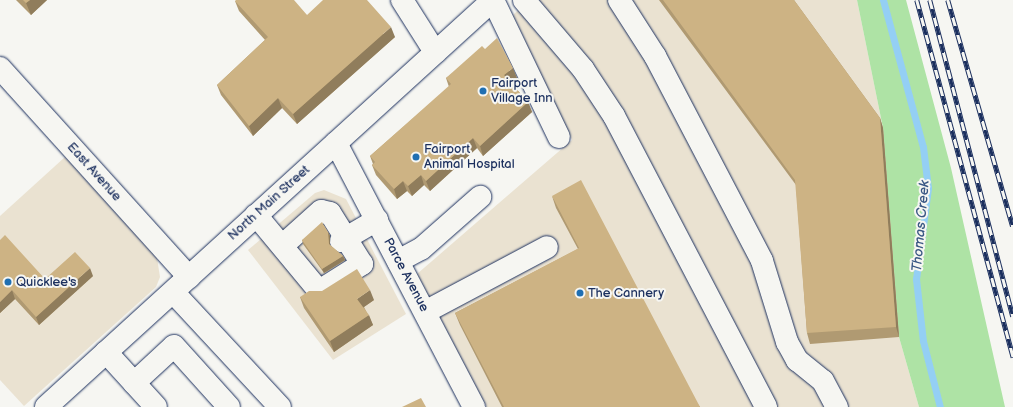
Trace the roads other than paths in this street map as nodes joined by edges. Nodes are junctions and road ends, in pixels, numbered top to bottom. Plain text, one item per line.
1 (402, 0) edge
2 (493, 0) edge
3 (524, 0) edge
4 (619, 0) edge
5 (435, 52) junction
6 (0, 68) edge
7 (559, 137) dead end
8 (336, 143) junction
9 (480, 197) dead end
10 (256, 215) junction
11 (377, 220) junction
12 (344, 240) junction
13 (282, 246) junction
14 (547, 247) dead end
15 (398, 260) junction
16 (189, 277) junction
17 (173, 292) junction
18 (425, 312) junction
19 (106, 352) junction
20 (134, 383) junction
21 (53, 405) edge
22 (156, 407) edge
23 (229, 407) edge
24 (280, 407) edge
25 (474, 407) edge
26 (766, 407) edge
27 (837, 407) edge

1 - 5 street
2 - 5 street, North Main Street
2 - 7 street
3 - 26 street
4 - 27 street
5 - 8 street, North Main Street
6 - 16 street, East Avenue
8 - 10 street, North Main Street
8 - 11 street, Parce Avenue
9 - 15 street
10 - 13 street
10 - 16 street, North Main Street
11 - 12 street
11 - 15 street, Parce Avenue
12 - 13 street
12 - 13 street
14 - 18 street
15 - 18 street, Parce Avenue
16 - 17 street, North Main Street
17 - 19 street, North Main Street
17 - 24 street
18 - 25 street, Parce Avenue
19 - 20 street
19 - 21 street, North Main Street
20 - 22 street
20 - 23 street

